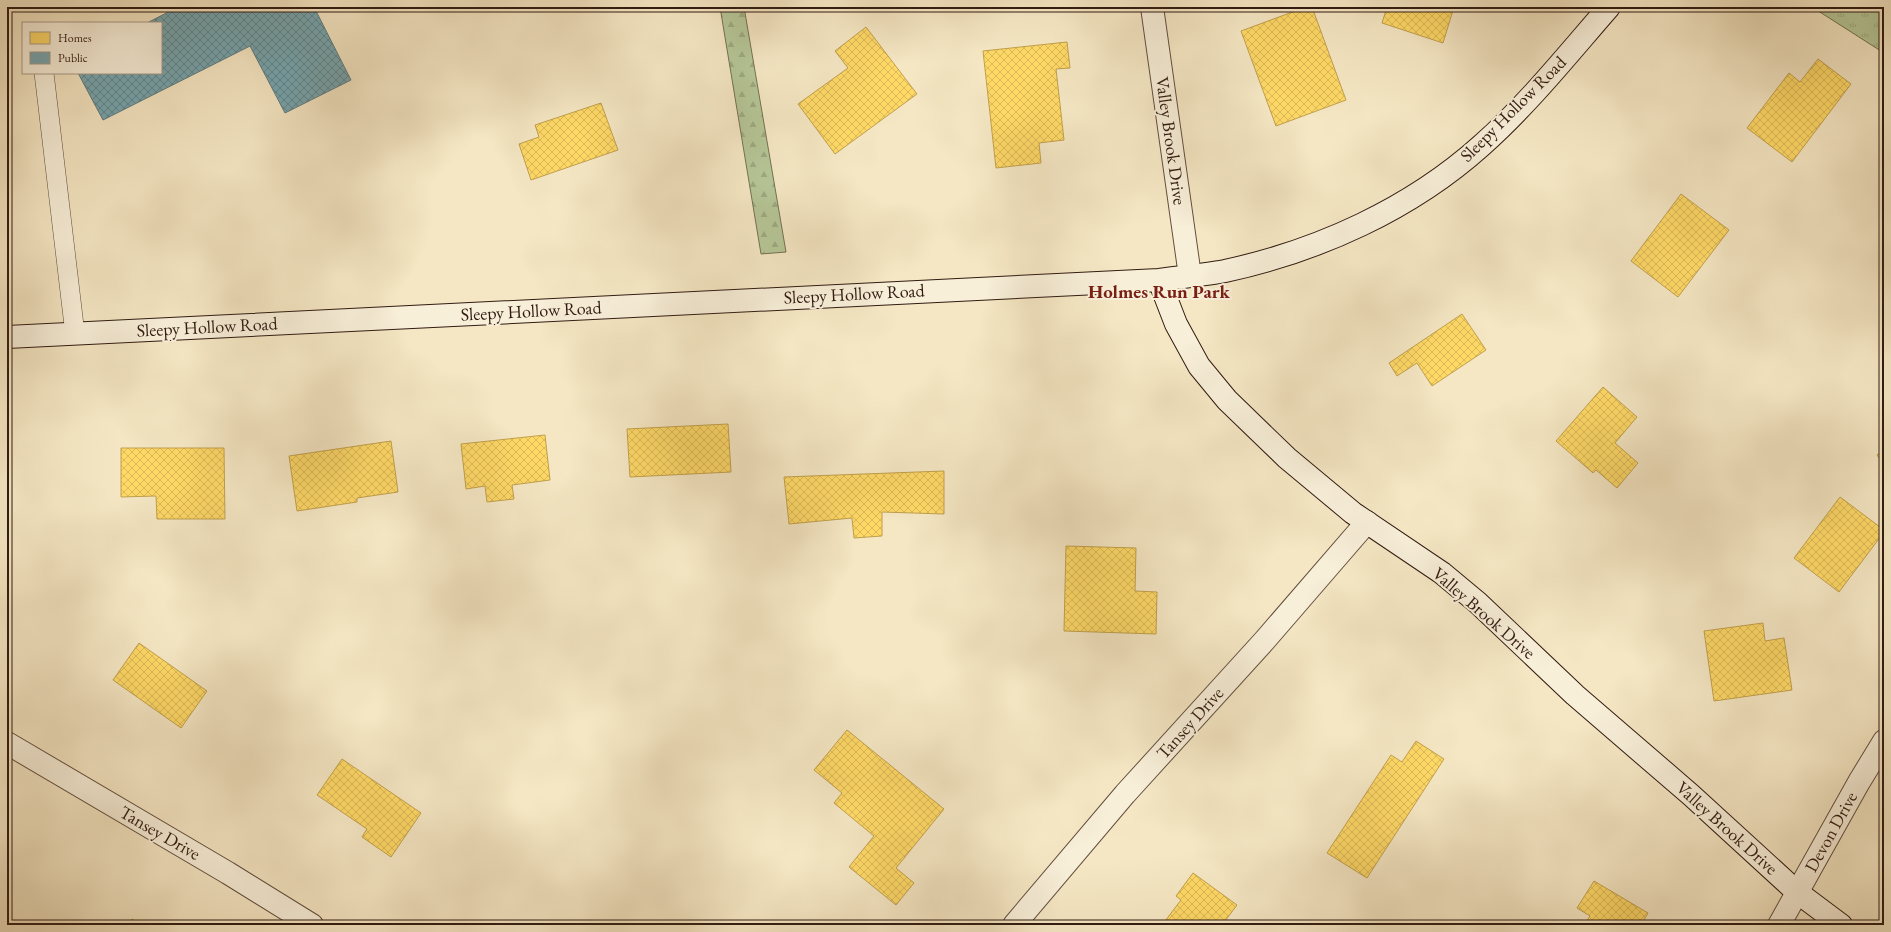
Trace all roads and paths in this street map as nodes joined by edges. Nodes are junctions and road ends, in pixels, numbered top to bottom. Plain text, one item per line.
1 (1152, 7) edge
2 (1609, 7) edge
3 (44, 74) edge
4 (1190, 276) junction
5 (1159, 280) junction
6 (75, 334) junction
7 (7, 337) edge
8 (1367, 522) junction
9 (1884, 741) edge
10 (7, 744) edge
11 (1797, 892) junction
12 (312, 925) edge
13 (1014, 925) edge
14 (1779, 925) edge
15 (1841, 925) edge

1 - 4 street, Valley Brook Drive
2 - 4 street, Sleepy Hollow Road
3 - 6 lane
4 - 5 street, Sleepy Hollow Road
5 - 6 street, Sleepy Hollow Road
5 - 8 street, Valley Brook Drive
6 - 7 street, Sleepy Hollow Road
8 - 11 street, Valley Brook Drive
8 - 13 street, Tansey Drive
9 - 11 street, Devon Drive
10 - 12 street, Tansey Drive
11 - 14 street, Devon Drive
11 - 15 street, Valley Brook Drive

